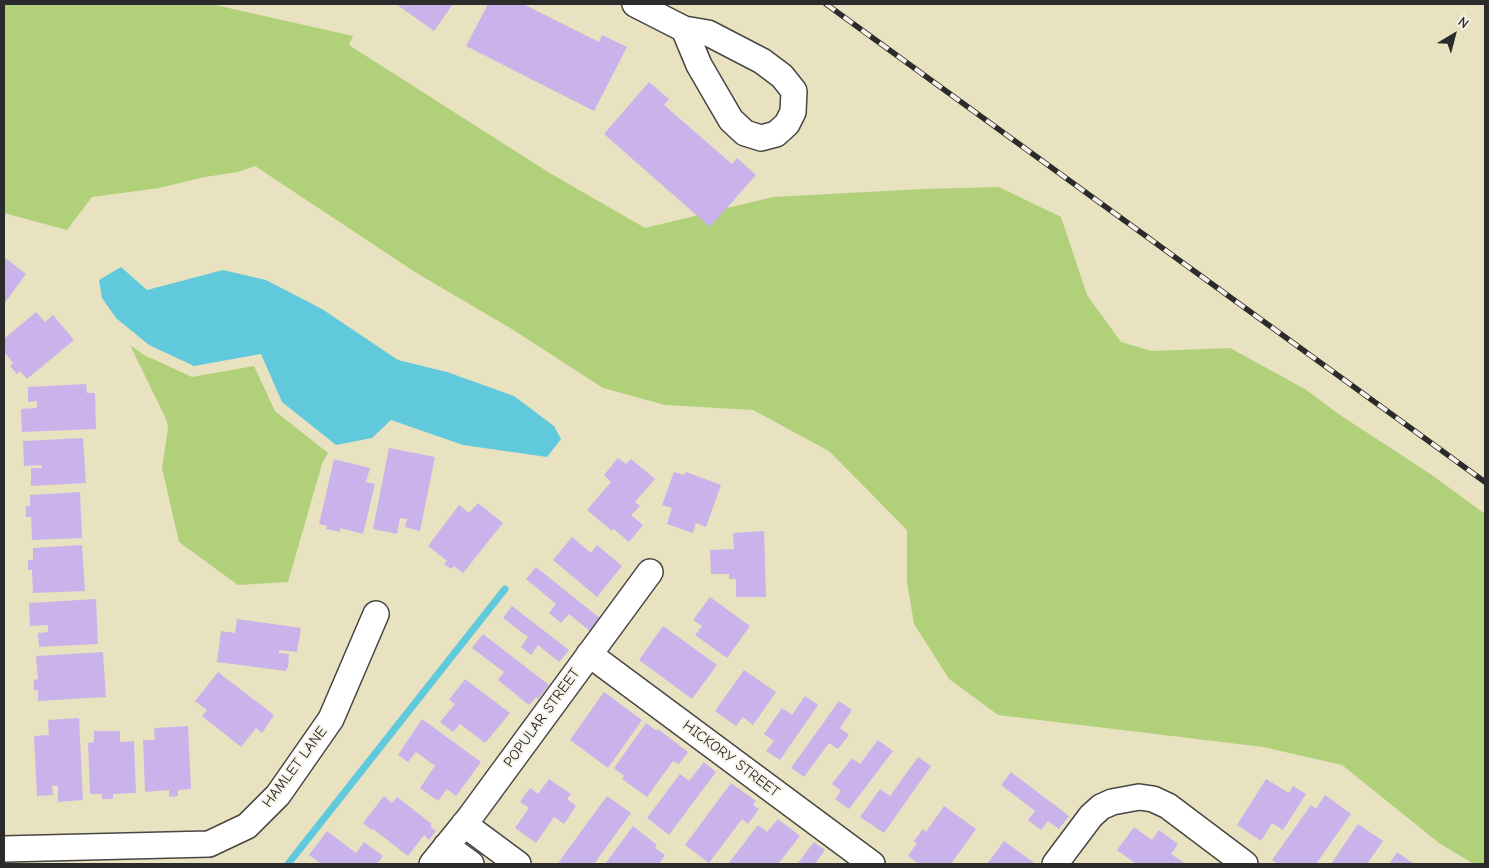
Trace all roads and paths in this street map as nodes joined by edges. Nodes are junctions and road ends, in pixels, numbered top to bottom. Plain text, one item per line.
1 (635, 4) edge
2 (684, 29) junction
3 (650, 572) dead end
4 (376, 614) dead end
5 (589, 654) junction
6 (464, 824) junction
7 (4, 849) edge
8 (439, 855) edge
9 (471, 864) edge
10 (518, 864) edge
11 (872, 864) edge
12 (1055, 864) edge
13 (1245, 864) edge

1 - 2 street
2 - 2 street
3 - 5 street, POPULAR STREET
4 - 7 street, HAMLET LANE
5 - 6 street, POPULAR STREET
5 - 11 street, HICKORY STREET
6 - 8 street, POPULAR STREET
6 - 10 street
8 - 9 street
12 - 13 street

